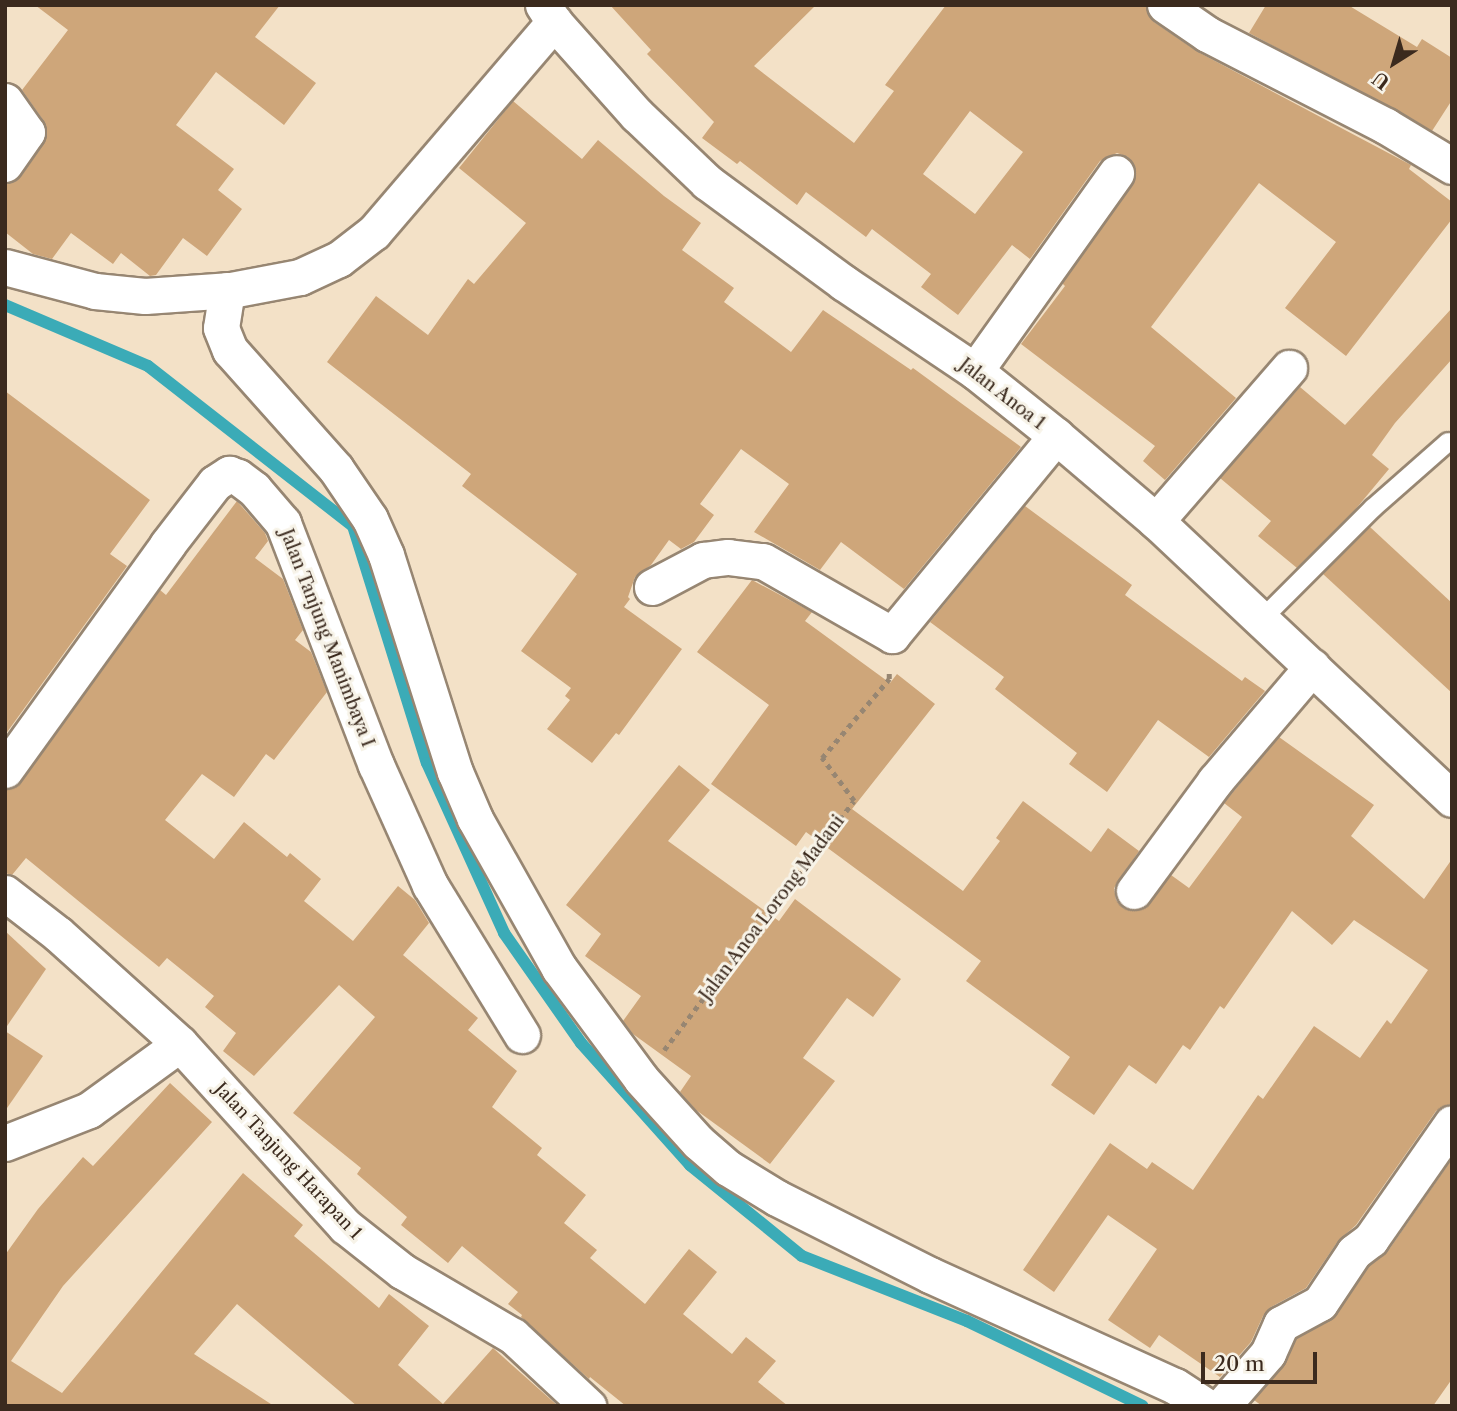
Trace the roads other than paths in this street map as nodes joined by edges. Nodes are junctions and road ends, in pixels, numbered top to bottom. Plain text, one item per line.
1 (1165, 5) edge
2 (549, 14) edge
3 (5, 101) edge
4 (5, 164) edge
5 (1452, 166) edge
6 (1116, 173) dead end
7 (5, 267) edge
8 (227, 290) junction
9 (1289, 368) dead end
10 (975, 371) junction
11 (1056, 436) junction
12 (1448, 443) dead end
13 (1156, 521) junction
14 (652, 587) dead end
15 (1262, 619) junction
16 (1312, 667) junction
17 (5, 770) edge
18 (1449, 791) edge
19 (1133, 891) dead end
20 (5, 893) edge
21 (522, 1035) dead end
22 (180, 1044) junction
23 (1452, 1123) edge
24 (5, 1143) edge
25 (588, 1406) edge
26 (1206, 1406) edge
27 (1222, 1406) edge

1 - 5 street
2 - 8 street
2 - 10 street, Jalan Anoa 1
3 - 4 street
6 - 10 street
7 - 8 street
8 - 26 street
9 - 13 street
10 - 11 street, Jalan Anoa 1
11 - 13 street, Jalan Anoa 1
11 - 14 street
12 - 15 lane
13 - 15 street, Jalan Anoa 1
15 - 16 street, Jalan Anoa 1
16 - 18 street, Jalan Anoa 1
16 - 19 street
17 - 21 street, Jalan Tanjung Manimbaya I
20 - 22 street, Jalan Tanjung Harapan 1
22 - 24 street
22 - 25 street, Jalan Tanjung Harapan 1
23 - 27 street

